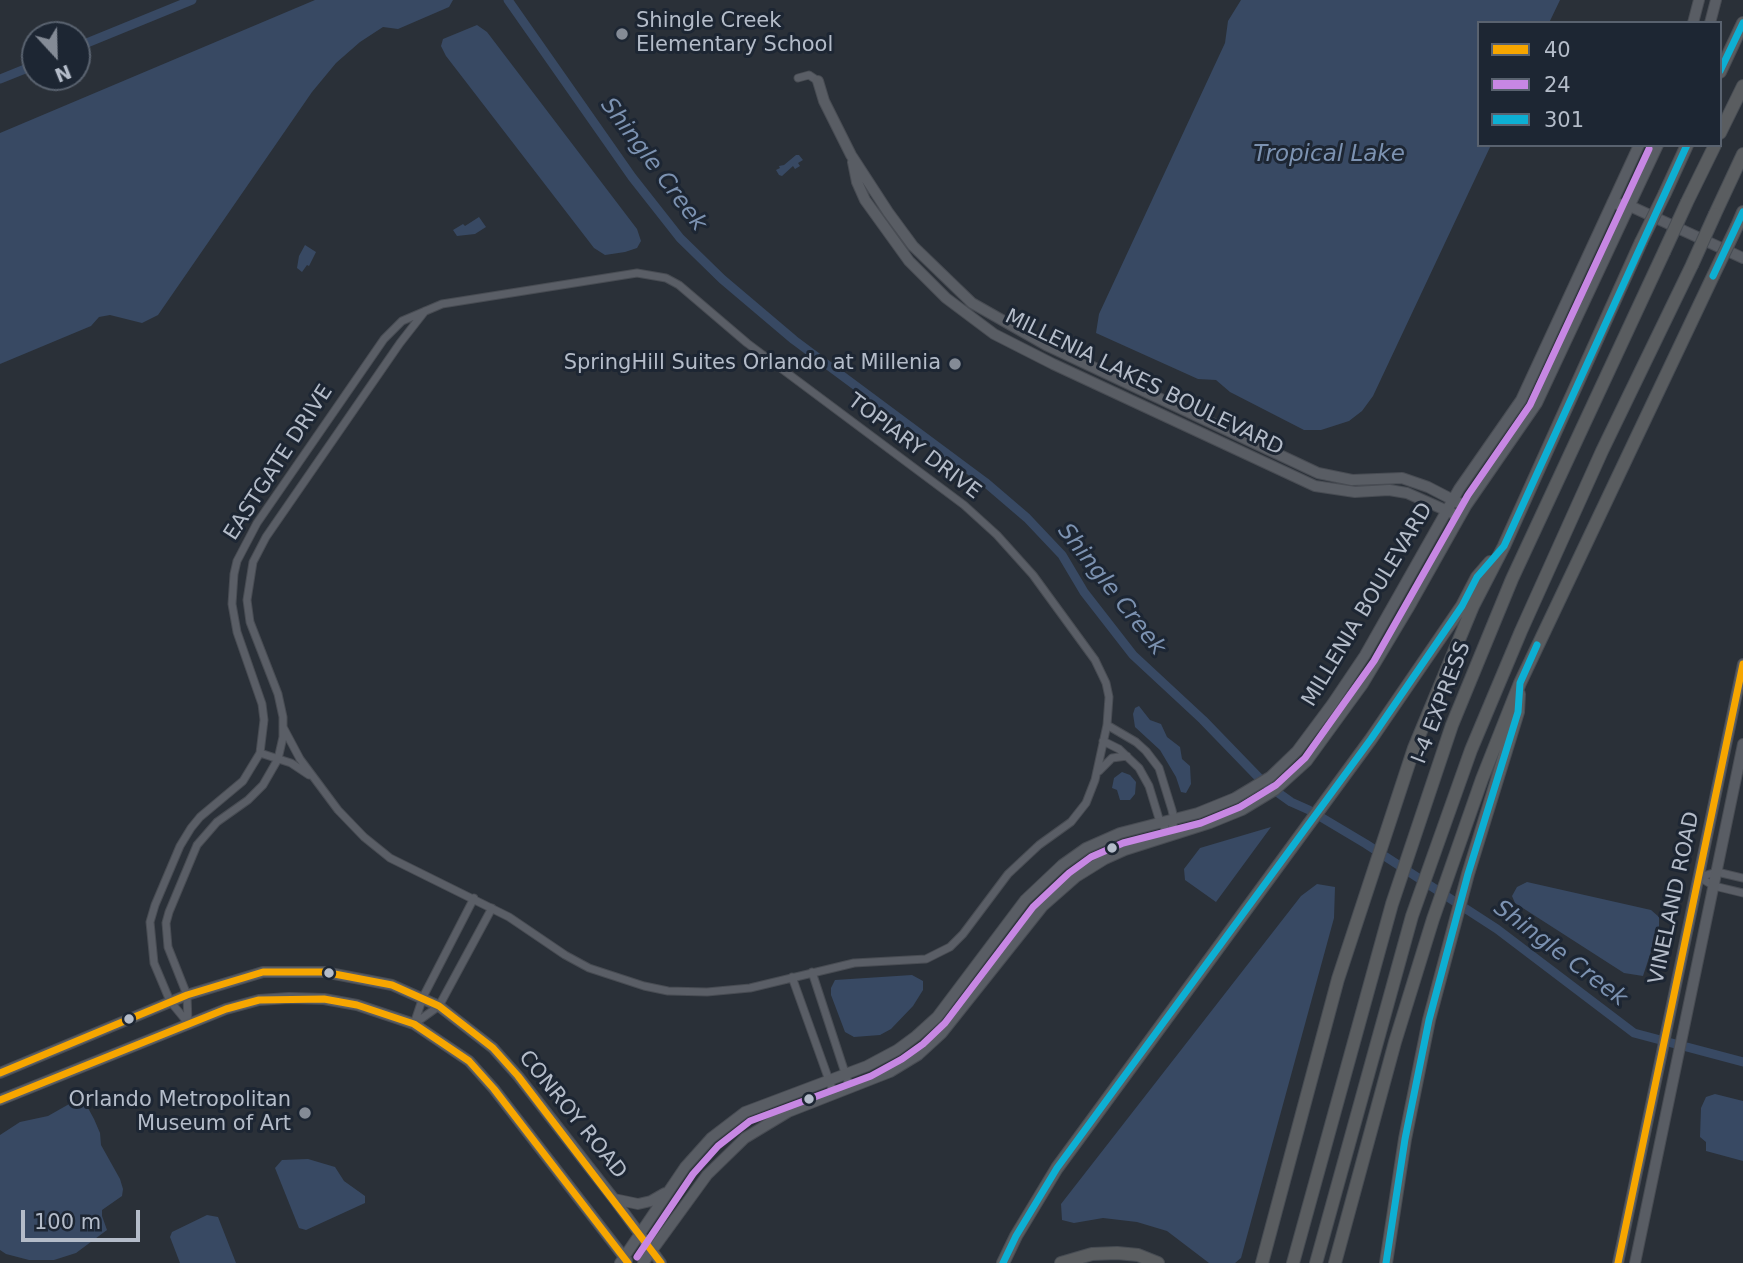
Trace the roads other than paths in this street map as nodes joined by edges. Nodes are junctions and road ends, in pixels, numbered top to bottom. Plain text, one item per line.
1 (1699, 0) edge
2 (1716, 0) edge
3 (1694, 21) edge
4 (1711, 21) edge
5 (1743, 23) edge
6 (1722, 68) edge
7 (798, 78) dead end
8 (818, 81) joint
9 (1743, 86) edge
10 (1722, 129) edge
11 (1638, 147) edge
12 (1657, 147) edge
13 (1685, 147) edge
14 (1713, 147) edge
15 (1743, 153) edge
16 (1617, 191) junction
17 (1612, 203) junction
18 (1630, 206) junction
19 (1743, 212) edge
20 (1743, 258) edge
21 (620, 275) joint
22 (426, 310) junction
23 (1450, 505) junction
24 (1466, 506) junction
25 (1460, 517) junction
26 (1504, 546) junction
27 (1743, 664) edge
28 (1520, 683) junction
29 (1107, 724) junction
30 (284, 727) junction
31 (1103, 741) junction
32 (1743, 744) edge
33 (260, 753) junction
34 (1128, 756) junction
35 (278, 759) junction
36 (1095, 780) junction
37 (317, 783) junction
38 (1174, 819) junction
39 (1160, 822) junction
40 (1171, 835) junction
41 (1717, 872) junction
42 (1699, 877) junction
43 (1743, 878) edge
44 (1714, 886) junction
45 (1743, 893) edge
46 (474, 898) junction
47 (492, 908) junction
48 (812, 972) junction
49 (792, 977) junction
50 (187, 995) junction
51 (423, 998) junction
52 (170, 1001) junction
53 (439, 1006) junction
54 (188, 1023) junction
55 (414, 1024) junction
56 (0, 1073) edge
57 (845, 1075) junction
58 (828, 1080) junction
59 (850, 1088) junction
60 (834, 1094) junction
61 (0, 1100) edge
62 (667, 1192) junction
63 (614, 1199) junction
64 (639, 1233) junction
65 (652, 1250) junction
66 (624, 1261) edge
67 (643, 1263) edge
68 (661, 1263) edge
69 (1003, 1263) edge
70 (1061, 1263) edge
71 (1158, 1263) edge
72 (1262, 1263) edge
73 (1293, 1263) edge
74 (1316, 1263) edge
75 (1335, 1263) edge
76 (1386, 1263) edge
77 (1618, 1263) edge
78 (1635, 1263) edge

1 - 3 street
2 - 4 street
5 - 6 highway
7 - 8 street
8 - 23 street, MILLENIA LAKES BOULEVARD
9 - 10 highway
11 - 16 street, MILLENIA BOULEVARD
12 - 18 street, MILLENIA BOULEVARD
13 - 26 highway, bridge
14 - 73 highway, I-4 EXPRESS, bridge
15 - 74 highway, I-4 EXPRESS, bridge
16 - 17 street, MILLENIA BOULEVARD
16 - 18 street
17 - 18 street
17 - 23 street, MILLENIA BOULEVARD
18 - 20 street
18 - 24 street, MILLENIA BOULEVARD
19 - 28 highway, bridge
21 - 22 street, EASTGATE DRIVE
21 - 29 street, TOPIARY DRIVE
22 - 30 street, EASTGATE DRIVE
22 - 33 street, EASTGATE DRIVE
23 - 24 street, MILLENIA LAKES BOULEVARD
23 - 25 street, MILLENIA LAKES BOULEVARD
23 - 38 street, MILLENIA BOULEVARD
24 - 25 street, MILLENIA BOULEVARD
25 - 40 street, MILLENIA BOULEVARD
26 - 69 highway
26 - 72 highway
27 - 42 street, VINELAND ROAD
28 - 75 highway
28 - 76 highway
29 - 31 street, TOPIARY DRIVE
29 - 38 street
30 - 35 street, EASTGATE DRIVE
30 - 37 street
31 - 34 street
31 - 36 street, TOPIARY DRIVE
32 - 41 street, VINELAND ROAD
33 - 35 street
33 - 52 street, EASTGATE DRIVE
34 - 36 street, TOPIARY DRIVE
34 - 39 street
35 - 37 street
35 - 50 street, EASTGATE DRIVE
36 - 48 street, TOPIARY DRIVE
37 - 46 street, TOPIARY DRIVE
38 - 39 street, MILLENIA BOULEVARD
38 - 40 street
39 - 40 street
39 - 57 street, MILLENIA BOULEVARD
40 - 59 street, MILLENIA BOULEVARD
41 - 42 street
41 - 43 street
41 - 44 street, VINELAND ROAD
42 - 44 street
42 - 77 street, VINELAND ROAD
44 - 45 street
44 - 78 street, VINELAND ROAD
46 - 47 street, TOPIARY DRIVE
46 - 51 street
47 - 49 street, TOPIARY DRIVE
47 - 53 street
48 - 49 street, TOPIARY DRIVE
48 - 57 street
49 - 58 street
50 - 51 street, CONROY ROAD
50 - 52 street, CONROY ROAD
50 - 54 street, EASTGATE DRIVE
51 - 53 street, CONROY ROAD
51 - 55 street
52 - 54 street, EASTGATE DRIVE
52 - 56 street, CONROY ROAD
53 - 55 street
53 - 63 street, CONROY ROAD
54 - 55 street, CONROY ROAD
54 - 61 street, CONROY ROAD
55 - 66 street, CONROY ROAD
57 - 58 street, MILLENIA BOULEVARD
57 - 59 street
58 - 60 street
58 - 62 street, MILLENIA BOULEVARD
59 - 60 street, MILLENIA BOULEVARD
60 - 65 street, MILLENIA BOULEVARD
62 - 63 street
62 - 64 street, MILLENIA BOULEVARD
63 - 64 street, CONROY ROAD
64 - 65 street, CONROY ROAD
64 - 66 street, MILLENIA BOULEVARD
65 - 67 street, MILLENIA BOULEVARD
65 - 68 street, CONROY ROAD
70 - 71 highway

